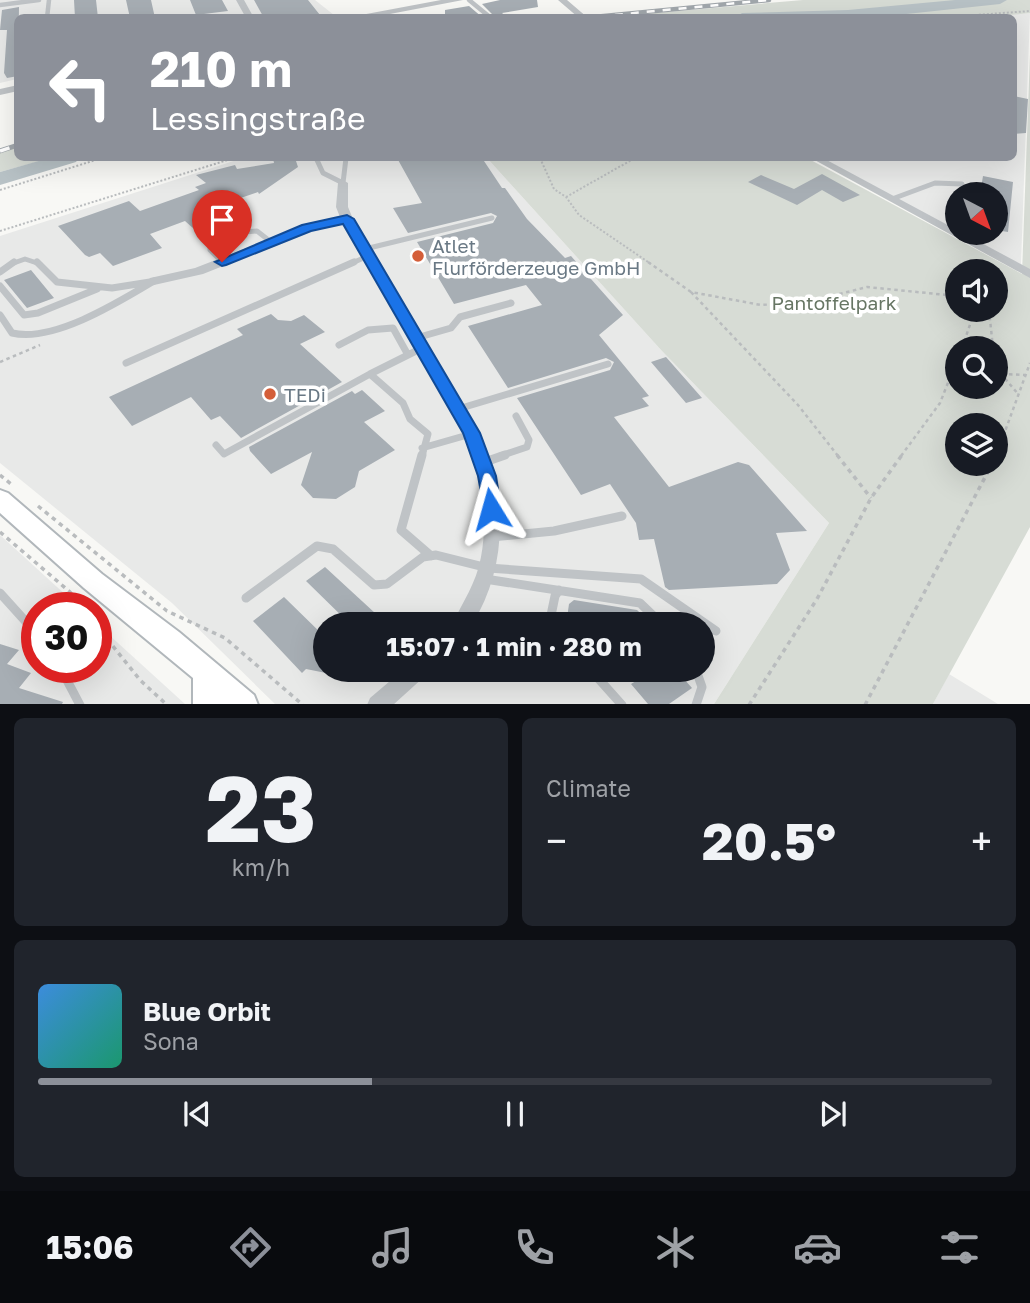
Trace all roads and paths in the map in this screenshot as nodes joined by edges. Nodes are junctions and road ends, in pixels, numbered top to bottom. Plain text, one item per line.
1 (39, 0) edge
2 (458, 0) edge
3 (469, 0) edge
4 (562, 0) edge
5 (0, 5) edge
6 (1030, 11) edge
7 (373, 14) edge
8 (486, 14) edge
9 (579, 14) edge
10 (989, 14) edge
11 (92, 161) edge
12 (224, 161) edge
13 (317, 161) edge
14 (347, 161) edge
15 (541, 161) edge
16 (630, 161) edge
17 (822, 161) edge
18 (956, 182) edge
19 (343, 183) junction
20 (0, 190) edge
21 (566, 197) junction
22 (892, 199) junction
23 (492, 218) dead end
24 (347, 219) junction
25 (0, 231) edge
26 (271, 242) junction
27 (366, 253) junction
28 (222, 262) junction
29 (0, 272) edge
30 (1030, 274) edge
31 (154, 281) junction
32 (0, 286) edge
33 (101, 287) junction
34 (691, 292) junction
35 (945, 295) edge
36 (511, 303) dead end
37 (0, 315) edge
38 (400, 325) junction
39 (338, 345) dead end
40 (415, 347) junction
41 (126, 363) dead end
42 (1030, 363) edge
43 (608, 364) dead end
44 (370, 374) junction
45 (1008, 374) edge
46 (1026, 375) junction
47 (1008, 382) edge
48 (945, 390) edge
49 (1019, 395) junction
50 (458, 409) junction
51 (516, 416) dead end
52 (1008, 424) edge
53 (471, 433) junction
54 (216, 445) dead end
55 (422, 448) junction
56 (482, 463) junction
57 (0, 475) edge
58 (986, 476) edge
59 (10, 495) edge
60 (871, 498) junction
61 (30, 500) dead end
62 (622, 516) dead end
63 (0, 532) edge
64 (492, 537) junction
65 (431, 556) junction
66 (486, 574) junction
67 (559, 590) junction
68 (70, 592) edge
69 (0, 593) edge
70 (246, 598) dead end
71 (469, 612) edge
72 (552, 612) edge
73 (649, 612) edge
74 (21, 616) edge
75 (716, 631) dead end
76 (112, 645) edge
77 (207, 672) junction
78 (404, 682) edge
79 (601, 682) edge
80 (700, 682) edge
81 (69, 683) edge
82 (80, 704) edge
83 (166, 704) edge
84 (207, 704) edge
85 (243, 704) edge
86 (302, 704) edge
87 (378, 704) edge
88 (621, 704) edge
89 (696, 704) edge
90 (750, 704) edge
91 (866, 704) edge

1 - 5 lane
2 - 7 street
3 - 8 lane
4 - 9 street
6 - 10 path
11 - 20 path
12 - 25 path
13 - 19 lane
14 - 19 lane
15 - 21 path
16 - 21 path
17 - 22 street
18 - 22 lane
19 - 24 street
21 - 34 path
22 - 30 street
23 - 27 lane
24 - 26 street
24 - 27 street
26 - 28 street
26 - 28 lane
27 - 38 street
27 - 41 lane
28 - 31 street
29 - 33 lane
31 - 33 lane
31 - 37 lane
32 - 33 lane
34 - 35 path
34 - 60 path
36 - 40 lane
38 - 39 lane
38 - 40 street
40 - 44 lane
40 - 50 street
42 - 46 path
43 - 50 lane
44 - 54 lane
44 - 55 lane
45 - 46 path
46 - 49 path
47 - 49 path
48 - 60 path
49 - 52 path
50 - 53 street
51 - 56 lane
53 - 55 lane
53 - 56 street
55 - 65 lane
56 - 64 street
57 - 59 path
58 - 91 path
59 - 77 main road
60 - 90 path
61 - 86 path
62 - 64 lane
63 - 68 path
64 - 66 street
65 - 66 lane
65 - 70 lane
66 - 67 lane
66 - 71 street
66 - 75 lane
67 - 72 lane
67 - 73 lane
69 - 74 lane
76 - 83 path
77 - 84 main road
77 - 85 main road
78 - 87 street
79 - 88 lane
80 - 89 lane
81 - 82 lane

